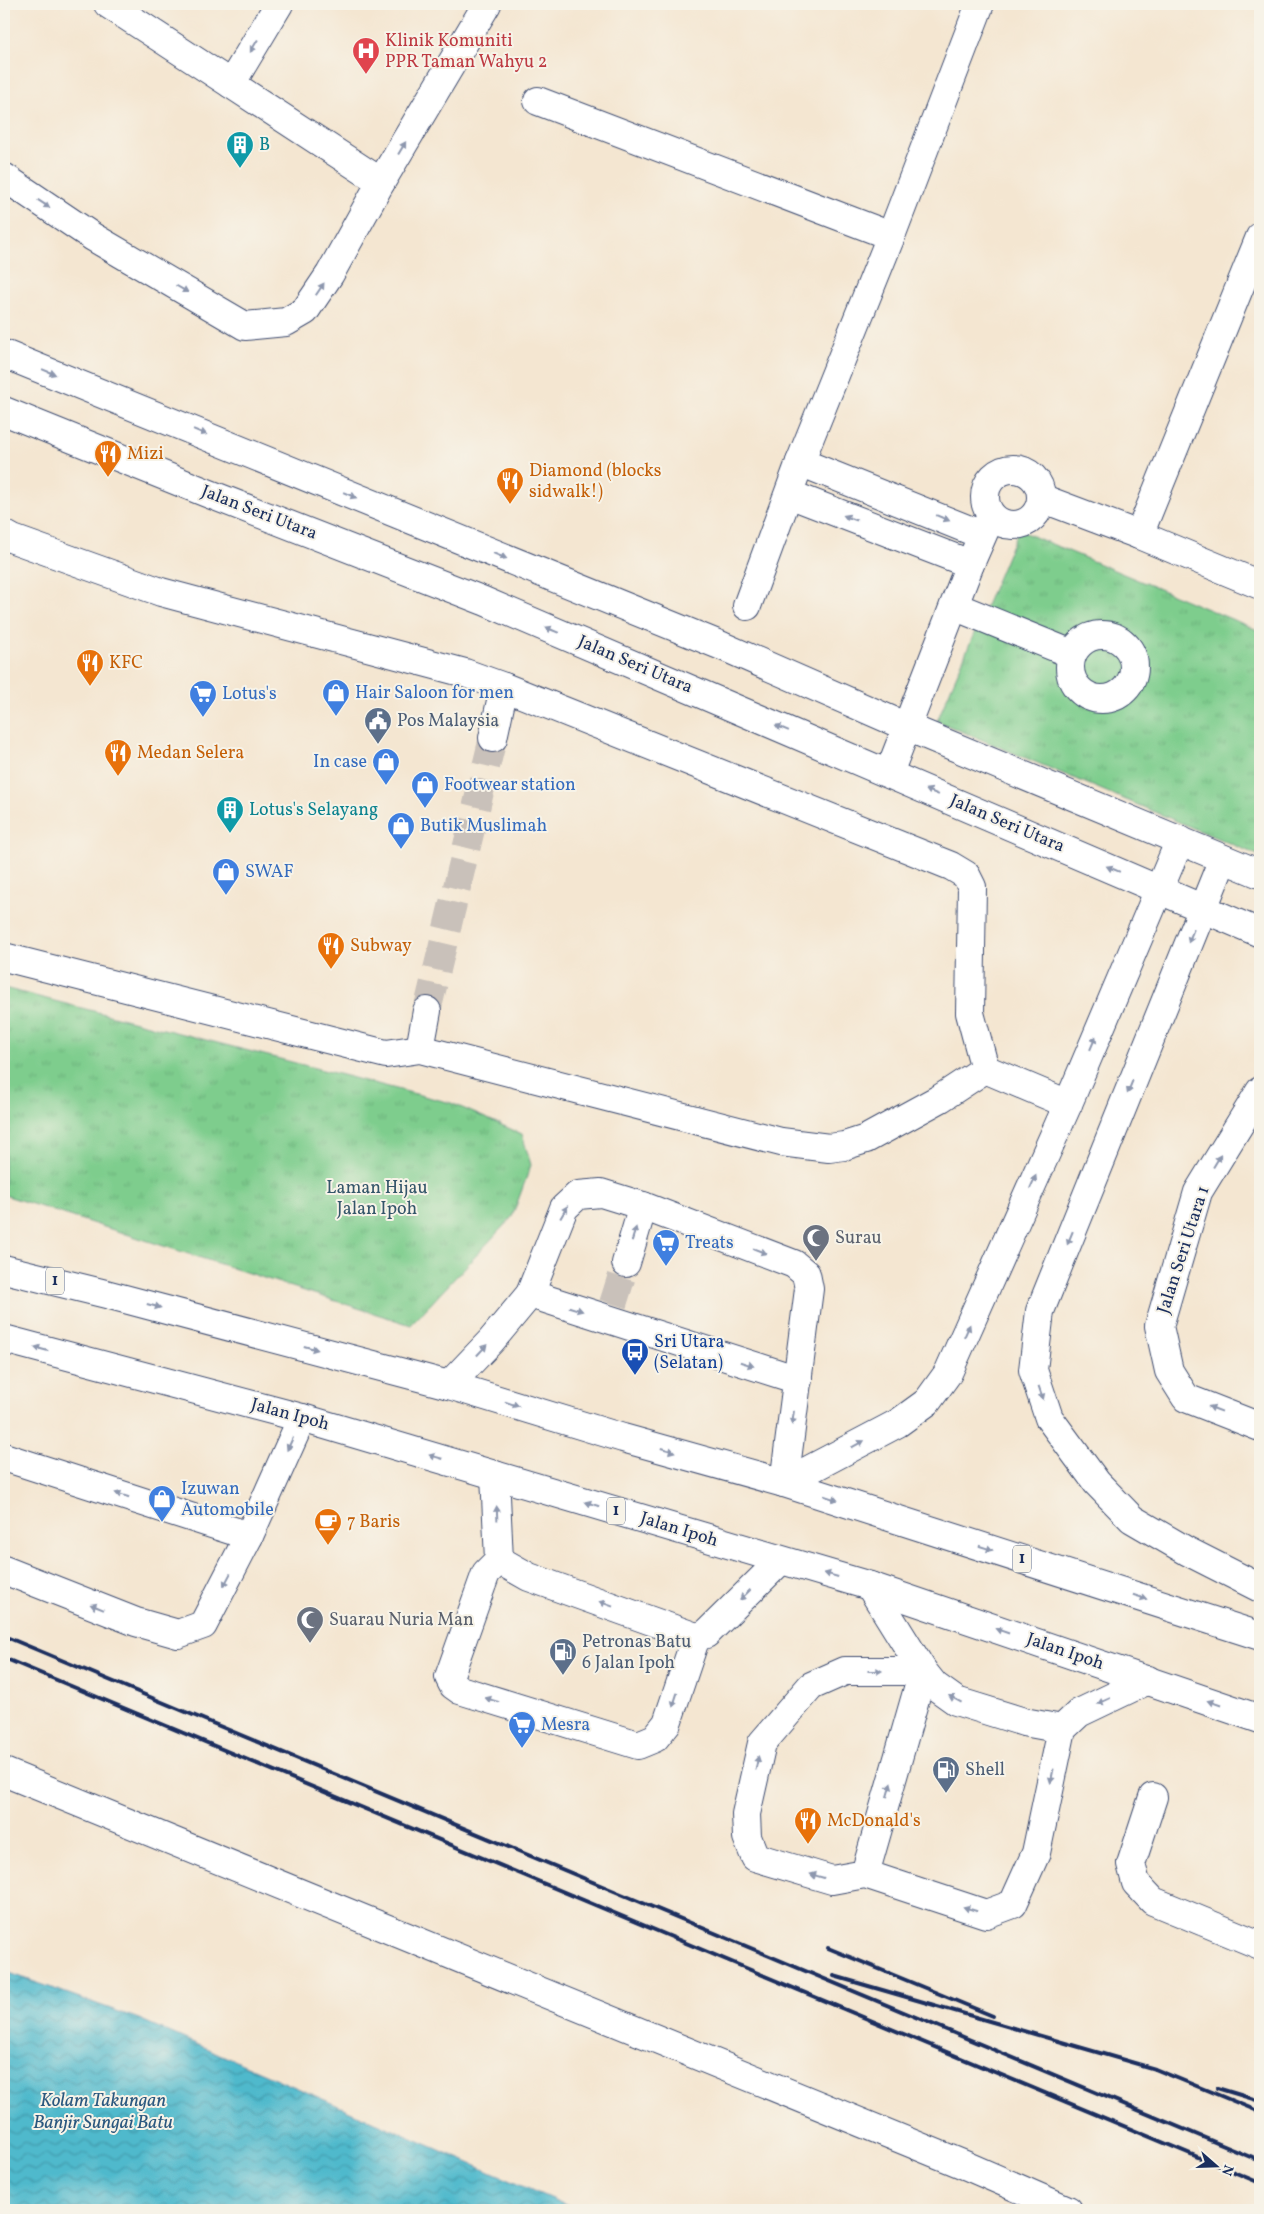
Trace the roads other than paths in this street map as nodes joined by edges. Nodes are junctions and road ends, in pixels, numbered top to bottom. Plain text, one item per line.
1 (108, 4) edge
2 (279, 4) edge
3 (487, 4) edge
4 (980, 4) edge
5 (231, 84) junction
6 (538, 101) dead end
7 (4, 177) edge
8 (382, 182) junction
9 (891, 236) junction
10 (1260, 237) edge
11 (4, 354) edge
12 (4, 411) edge
13 (800, 462) junction
14 (789, 494) junction
15 (1041, 498) junction
16 (986, 525) junction
17 (4, 534) edge
18 (1139, 535) junction
19 (970, 564) junction
20 (1260, 585) edge
21 (747, 606) dead end
22 (954, 606) junction
23 (1072, 654) dead end
24 (504, 687) junction
25 (906, 727) junction
26 (493, 738) tunnel mouth
27 (889, 773) junction
28 (1180, 840) junction
29 (1223, 859) junction
30 (1260, 874) edge
31 (1158, 888) junction
32 (1202, 907) junction
33 (1260, 933) edge
34 (4, 957) edge
35 (427, 1011) tunnel mouth
36 (420, 1049) junction
37 (985, 1069) junction
38 (1260, 1091) edge
39 (1068, 1104) junction
40 (643, 1206) junction
41 (626, 1263) tunnel mouth
42 (4, 1269) edge
43 (530, 1294) junction
44 (4, 1339) edge
45 (798, 1380) junction
46 (449, 1385) junction
47 (302, 1418) junction
48 (1260, 1427) edge
49 (4, 1457) edge
50 (495, 1475) junction
51 (784, 1483) junction
52 (249, 1536) junction
53 (499, 1560) junction
54 (780, 1561) junction
55 (4, 1570) edge
56 (870, 1586) junction
57 (1260, 1588) edge
58 (1260, 1636) edge
59 (696, 1637) junction
60 (924, 1671) junction
61 (1148, 1680) junction
62 (1260, 1719) edge
63 (1062, 1729) junction
64 (4, 1772) edge
65 (1153, 1797) dead end
66 (865, 1874) junction
67 (1260, 1945) edge
68 (1068, 2210) edge

1 - 5 main road
2 -> 5 main road
8 -> 3 main road
4 - 9 main road
5 - 8 main road
6 - 9 main road
7 -> 8 main road
9 - 13 main road
10 - 18 main road
11 -> 25 main road
27 -> 12 main road, Jalan Seri Utara
13 - 14 main road
13 -> 16 main road
19 -> 14 main road
14 - 21 main road
15 - 16 main road
15 - 16 main road
15 - 18 main road
16 - 19 main road
17 - 24 main road
18 - 20 main road
19 - 22 main road
22 - 23 main road
22 - 25 main road
24 - 26 main road
24 - 37 main road
25 - 27 main road
25 - 28 main road
31 -> 27 main road, Jalan Seri Utara
28 - 29 main road
28 - 31 main road
29 - 30 main road
29 - 32 main road
31 - 32 main road, Jalan Seri Utara
39 -> 31 main road
32 - 33 main road, Jalan Seri Utara
32 -> 57 main road
34 - 36 main road
35 - 36 main road
36 - 37 main road
37 - 39 main road
48 -> 38 main road, Jalan Seri Utara 1
51 -> 39 main road
41 -> 40 main road
43 -> 40 main road
40 -> 45 main road
42 -> 46 main road, 1
43 -> 45 main road
46 -> 43 main road
47 -> 44 main road, Jalan Ipoh / 1
45 -> 51 main road
46 -> 51 main road, 1
50 -> 47 main road, Jalan Ipoh / 1
47 -> 52 main road
52 -> 49 main road
53 -> 50 main road
54 -> 50 main road, Jalan Ipoh / 1
51 -> 58 main road, 1
52 -> 55 main road
59 -> 53 main road
59 -> 53 main road
56 -> 54 main road, Jalan Ipoh / 1
54 -> 59 main road
56 - 60 main road
61 -> 56 main road, Jalan Ipoh / 1
63 -> 60 main road
66 -> 60 main road
66 -> 60 main road
62 -> 61 main road, Jalan Ipoh / 1
61 -> 63 main road
63 -> 66 main road
64 - 68 main road
65 - 67 main road

